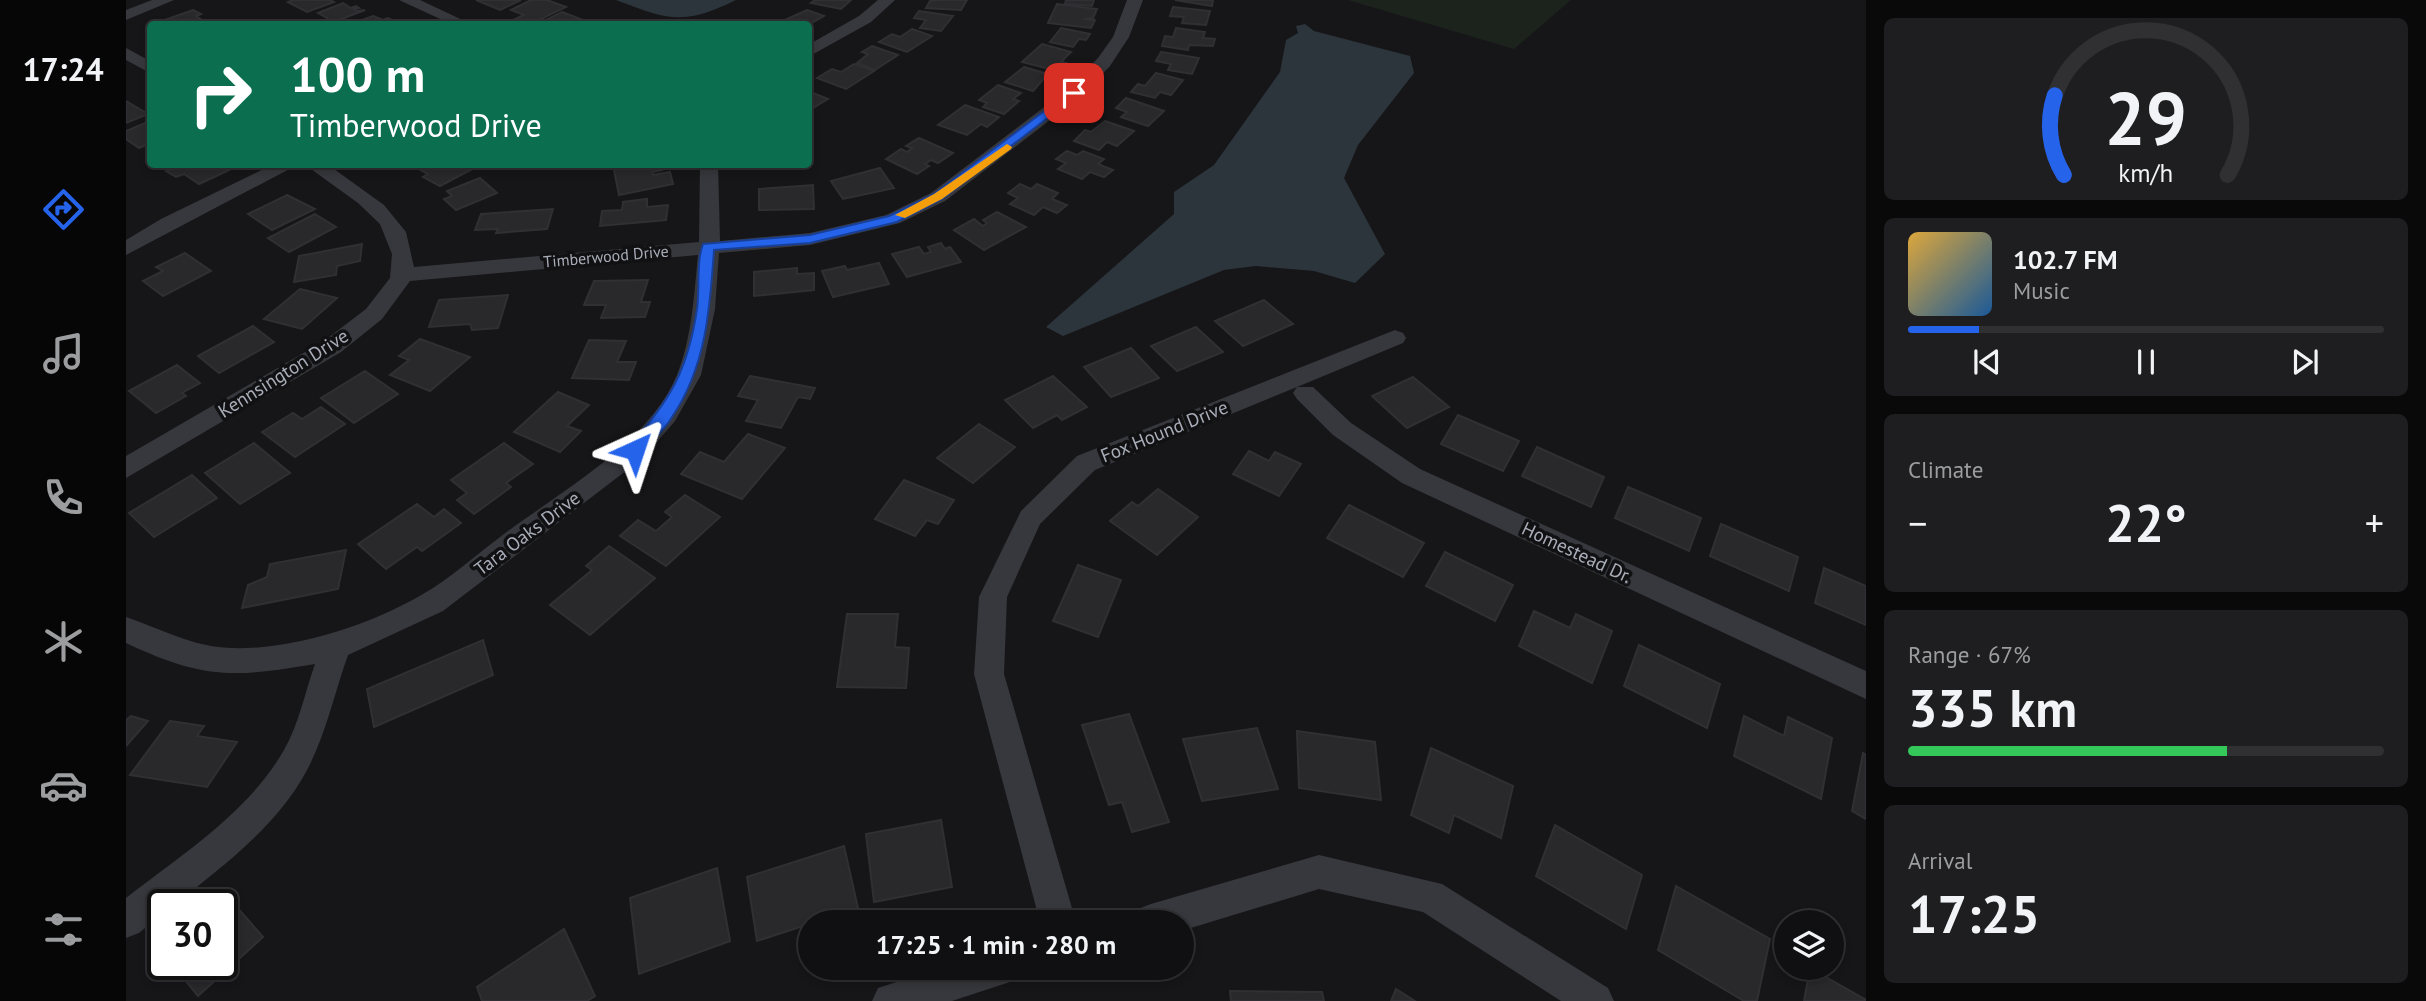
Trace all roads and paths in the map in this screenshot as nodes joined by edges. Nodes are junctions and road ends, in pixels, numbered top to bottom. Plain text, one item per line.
1 (166, 0) edge
2 (407, 0) edge
3 (887, 0) edge
4 (1135, 0) edge
5 (126, 15) edge
6 (456, 21) edge
7 (812, 50) edge
8 (126, 53) edge
9 (147, 66) edge
10 (282, 168) edge
11 (319, 168) edge
12 (709, 168) edge
13 (810, 239) joint
14 (708, 247) junction
15 (126, 248) edge
16 (402, 275) junction
17 (1395, 338) dead end
18 (1305, 393) dead end
19 (126, 468) edge
20 (126, 629) edge
21 (336, 647) junction
22 (1866, 685) edge
23 (1055, 910) edge
24 (1191, 910) edge
25 (126, 920) edge
26 (960, 980) edge
27 (891, 1001) edge
28 (1595, 1001) edge

1 - 5 street
2 - 6 street
3 - 7 street
4 - 13 street
8 - 9 street
10 - 15 street
11 - 16 street
12 - 14 street, Tara Oaks Drive
13 - 14 street, Timberwood Drive
14 - 16 street, Timberwood Drive
14 - 21 street, Tara Oaks Drive
16 - 19 street, Kennsington Drive
17 - 23 street, Fox Hound Drive
18 - 22 street, Homestead Dr.
20 - 21 street, Tara Oaks Drive
21 - 25 street
24 - 28 street
26 - 27 street

